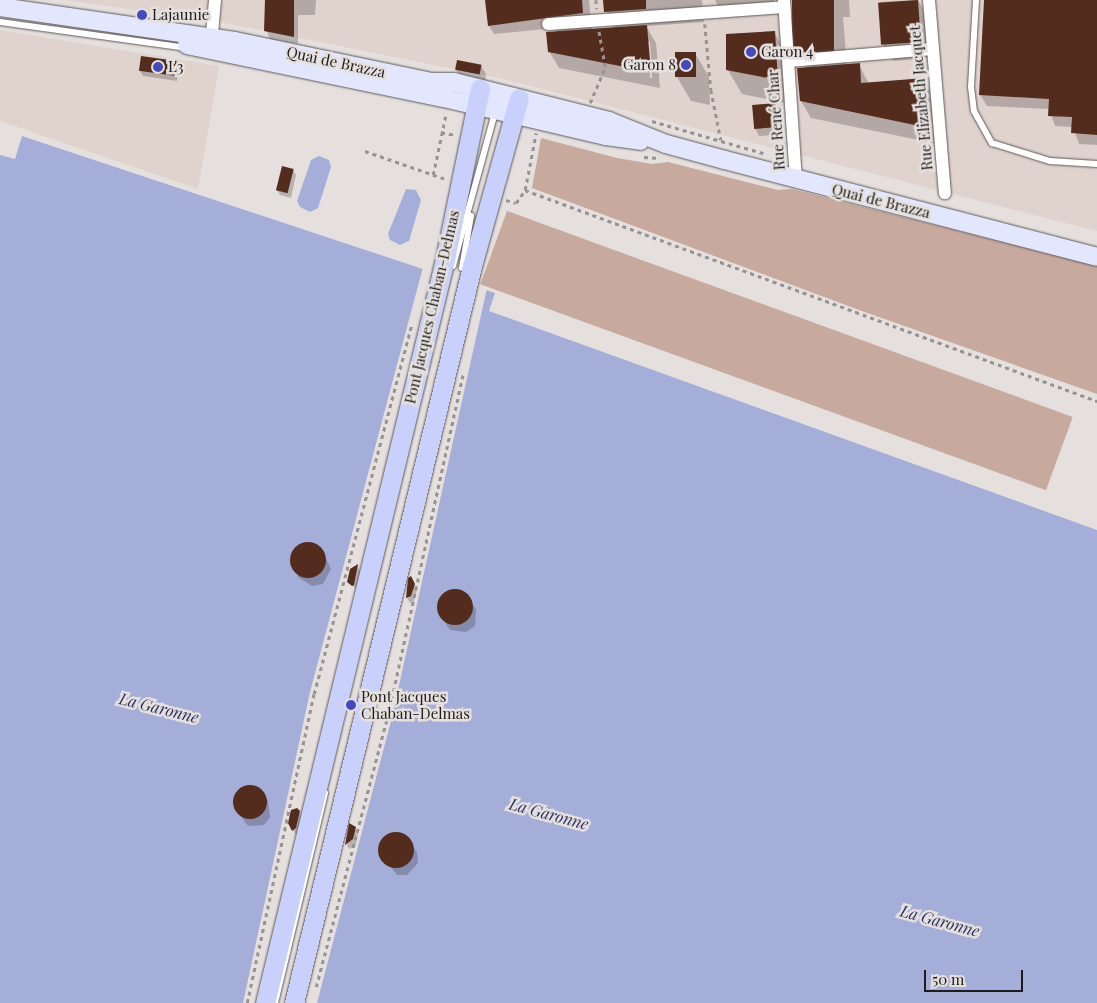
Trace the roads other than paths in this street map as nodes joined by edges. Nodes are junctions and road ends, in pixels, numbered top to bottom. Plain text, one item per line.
1 (0, 0) edge
2 (215, 0) edge
3 (929, 0) edge
4 (976, 0) edge
5 (784, 4) edge
6 (0, 7) edge
7 (0, 16) edge
8 (0, 22) edge
9 (548, 24) dead end
10 (213, 36) junction
11 (934, 50) junction
12 (789, 61) junction
13 (478, 97) junction
14 (497, 102) junction
15 (517, 107) junction
16 (1097, 164) edge
17 (796, 179) junction
18 (476, 190) junction
19 (945, 193) dead end
20 (1097, 256) edge
21 (450, 264) junction
22 (466, 267) junction
23 (418, 406) dead end
24 (414, 425) dead end
25 (412, 435) dead end
26 (396, 542) dead end
27 (354, 674) dead end
28 (326, 789) dead end
29 (301, 936) dead end
30 (265, 1003) edge
31 (275, 1003) edge
32 (294, 1003) edge

1 - 10 lane
2 - 10 street
3 - 11 street, Rue Elizabeth Jacquet
4 - 16 lane
5 - 9 street
5 - 12 street, Rue René Char
6 - 10 main road, Quai de Brazza
7 - 10 main road, Quai de Brazza
8 - 10 lane
10 - 13 main road, Quai de Brazza
10 - 13 main road, Quai de Brazza
11 - 12 street
11 - 19 street, Rue Elizabeth Jacquet
12 - 17 street, Rue René Char
13 - 14 main road, Quai de Brazza
13 - 21 main road, Pont Jacques Chaban-Delmas
14 - 15 main road, Quai de Brazza
14 - 18 lane
15 - 17 main road, Quai de Brazza
15 - 22 main road, Pont Jacques Chaban-Delmas
17 - 20 main road, Quai de Brazza
18 - 21 lane
18 - 22 lane
21 - 30 main road, Pont Jacques Chaban-Delmas
22 - 32 main road, Pont Jacques Chaban-Delmas
23 - 24 lane
25 - 27 lane
26 - 29 lane
28 - 31 lane

